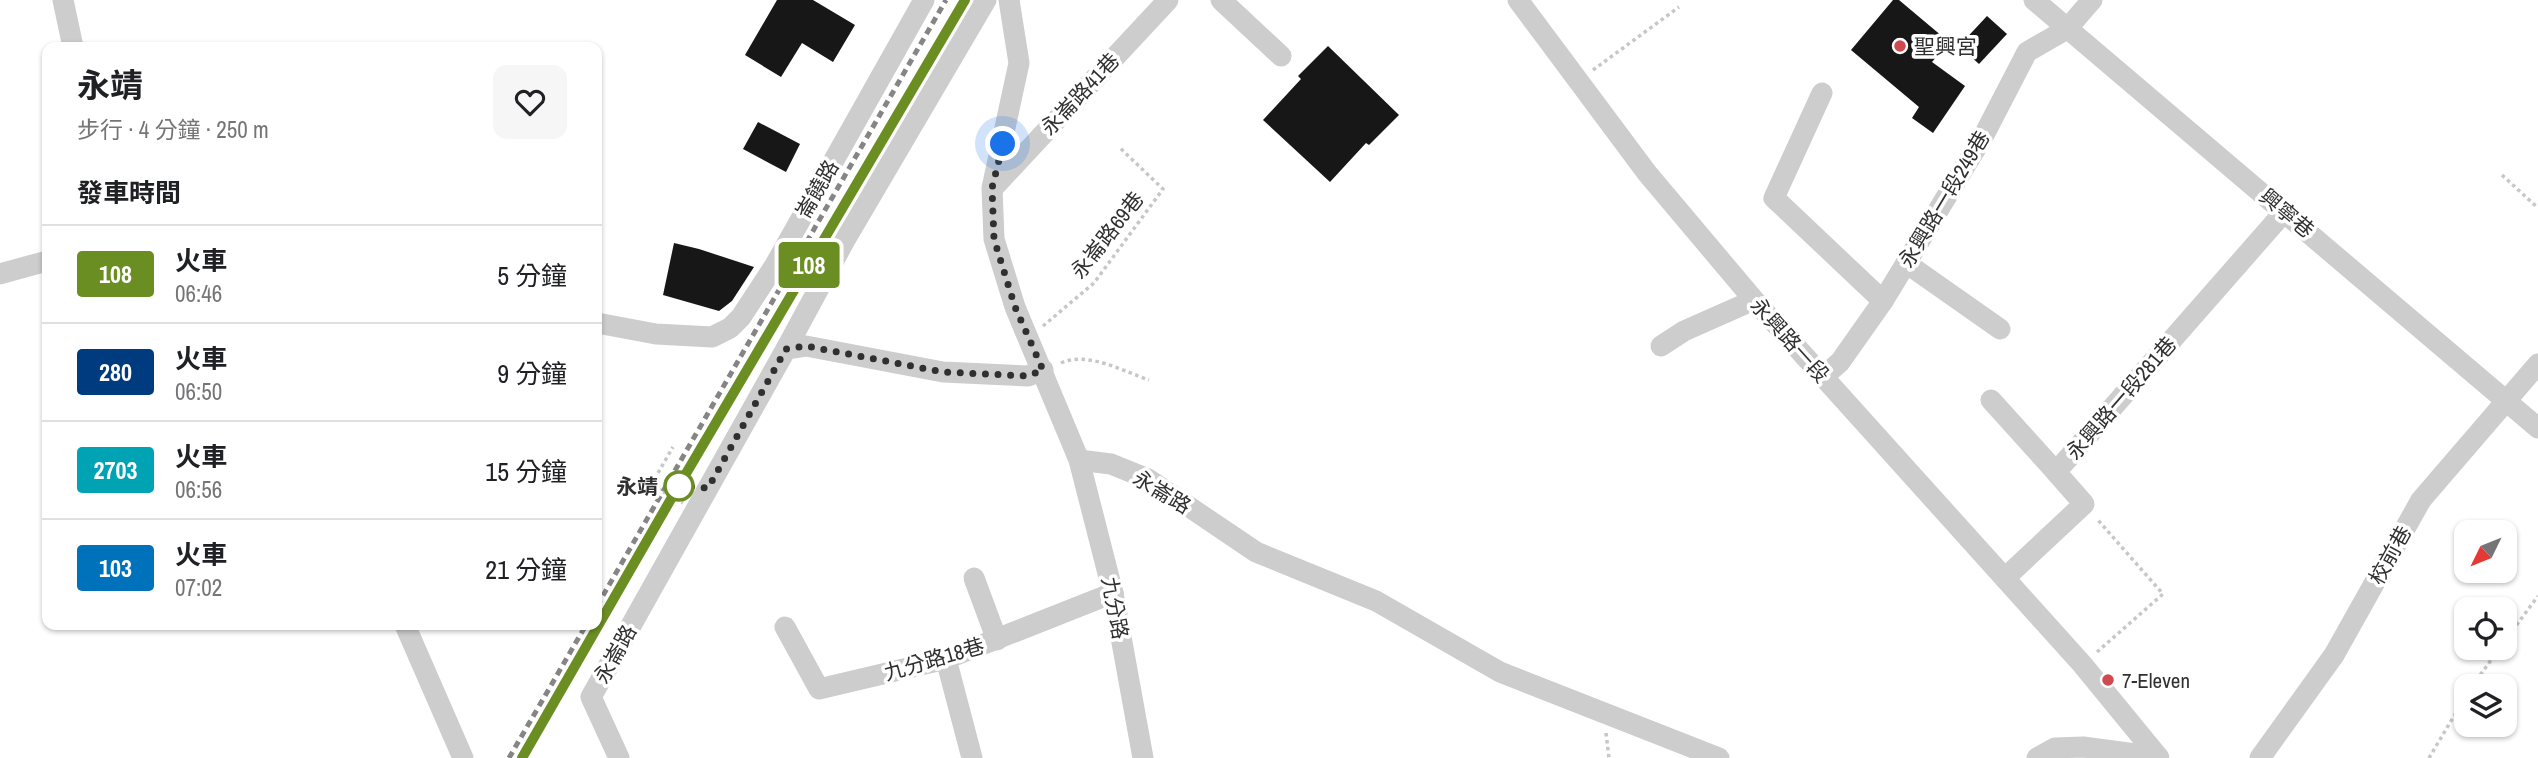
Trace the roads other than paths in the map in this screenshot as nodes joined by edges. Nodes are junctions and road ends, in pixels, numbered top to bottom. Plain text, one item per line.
1 (63, 0) edge
2 (925, 0) edge
3 (986, 0) edge
4 (1009, 0) edge
5 (1168, 0) edge
6 (1221, 0) edge
7 (1518, 0) edge
8 (2034, 0) edge
9 (2092, 0) edge
10 (2067, 29) junction
11 (72, 42) edge
12 (1281, 56) dead end
13 (1822, 93) dead end
14 (992, 188) junction
15 (2285, 211) junction
16 (42, 262) edge
17 (1906, 262) junction
18 (0, 274) edge
19 (1754, 300) junction
20 (1883, 302) junction
21 (602, 324) edge
22 (2000, 329) dead end
23 (1661, 346) dead end
24 (786, 349) junction
25 (2538, 364) edge
26 (1043, 370) junction
27 (1824, 376) junction
28 (1991, 400) dead end
29 (2507, 402) junction
30 (2538, 428) edge
31 (1079, 460) junction
32 (2056, 472) junction
33 (974, 578) dead end
34 (2005, 578) junction
35 (1112, 593) junction
36 (785, 627) dead end
37 (407, 630) edge
38 (997, 640) junction
39 (946, 659) junction
40 (2159, 757) edge
41 (463, 758) edge
42 (619, 758) edge
43 (972, 758) edge
44 (1143, 758) edge
45 (1719, 758) edge
46 (2037, 758) edge
47 (2260, 758) edge

1 - 11 street
2 - 21 street, 崙饒路
3 - 24 street
4 - 14 street
5 - 14 street, 永崙路41巷
6 - 12 street
7 - 19 street, 永興路一段
8 - 10 street, 興寧巷
9 - 10 street, 永興路一段249巷
10 - 15 street, 興寧巷
10 - 17 street, 永興路一段249巷
13 - 20 street
14 - 26 street
15 - 29 street, 興寧巷
15 - 32 street, 永興路一段281巷
16 - 18 street
17 - 20 street, 永興路一段249巷
17 - 22 street
19 - 23 street
19 - 27 street, 永興路一段
20 - 27 street, 永興路一段249巷
24 - 26 street
24 - 42 street, 永崙路
25 - 29 street, 校前巷
26 - 31 street
27 - 34 street, 永興路一段
28 - 32 street
29 - 30 street, 興寧巷
29 - 47 street, 校前巷
31 - 35 street, 九分路
31 - 45 street, 永崙路
32 - 34 street, 永興路一段281巷
33 - 38 street
34 - 40 street, 永興路一段
35 - 38 street, 九分路18巷
35 - 44 street, 九分路
36 - 39 street, 九分路18巷
37 - 41 street
38 - 39 street, 九分路18巷
39 - 43 street
40 - 46 street

